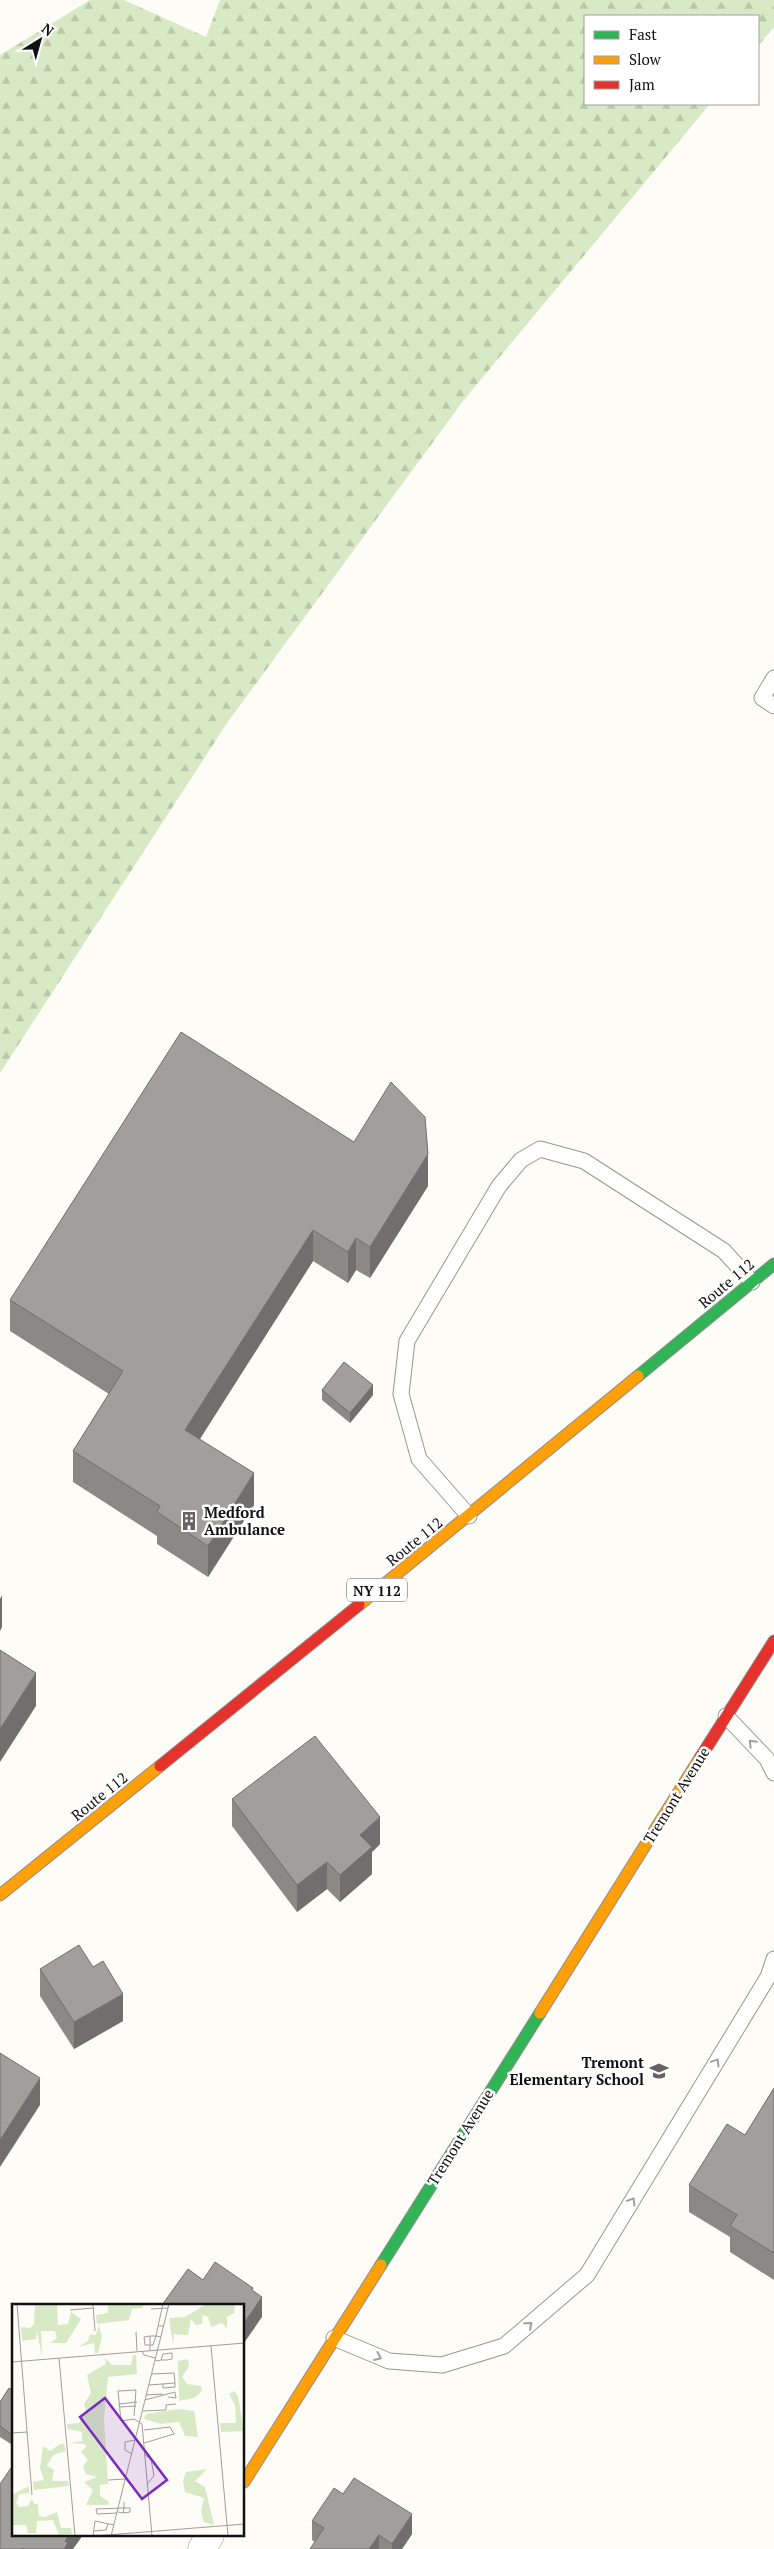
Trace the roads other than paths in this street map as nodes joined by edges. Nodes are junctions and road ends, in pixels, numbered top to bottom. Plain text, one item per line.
1 (774, 678) edge
2 (774, 706) edge
3 (774, 1264) edge
4 (752, 1282) junction
5 (468, 1516) junction
6 (774, 1641) edge
7 (726, 1716) junction
8 (774, 1773) edge
9 (0, 1895) edge
10 (774, 1959) edge
11 (334, 2338) junction
12 (245, 2480) edge
13 (209, 2536) edge
14 (202, 2549) edge

1 - 2 lane
3 - 4 main road, Route 112 / NY 112
4 - 5 main road, Route 112 / NY 112
4 - 5 lane
5 - 9 main road, Route 112 / NY 112
6 - 7 main road, Tremont Avenue
8 -> 7 lane
7 - 11 main road, Tremont Avenue
11 -> 10 lane
11 - 12 main road, Tremont Avenue
13 - 14 street

